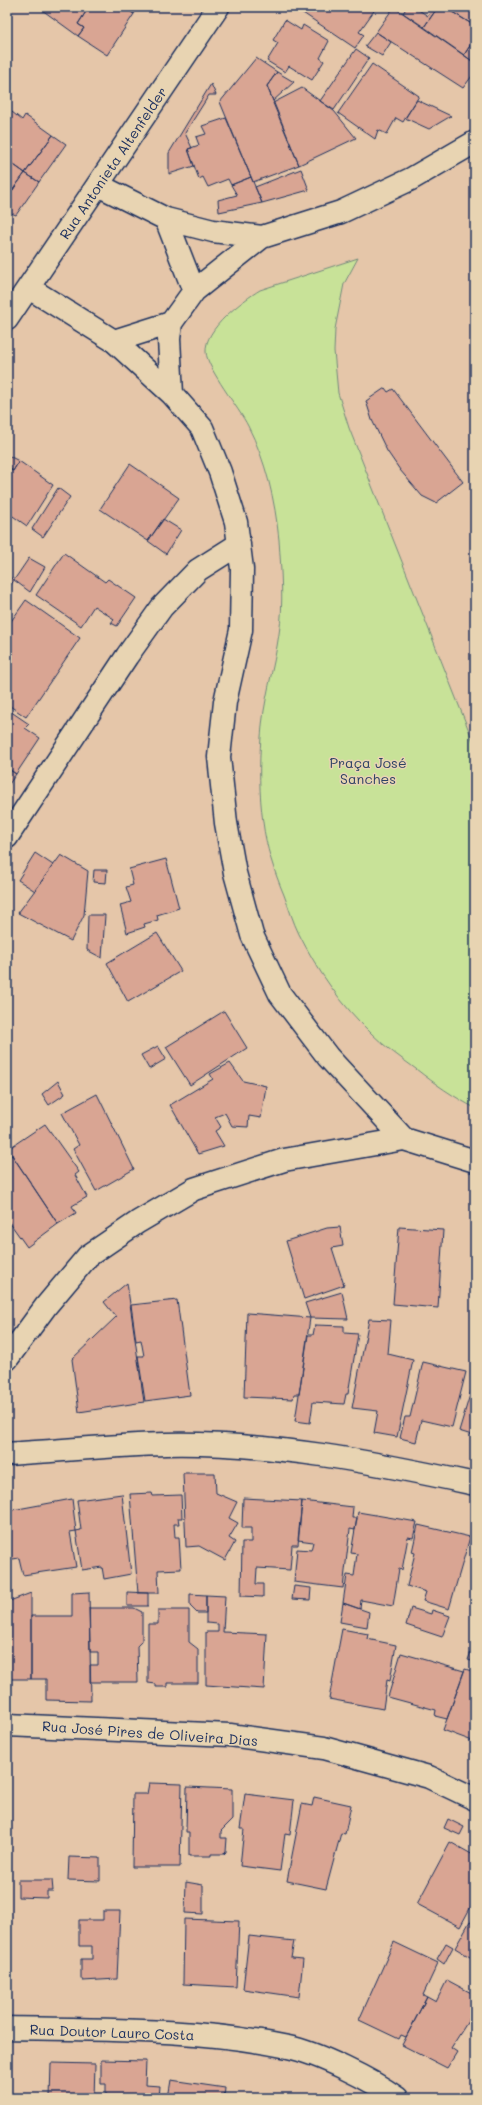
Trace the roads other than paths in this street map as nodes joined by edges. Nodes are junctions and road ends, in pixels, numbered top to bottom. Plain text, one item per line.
1 (218, 7) edge
2 (475, 142) edge
3 (98, 185) junction
4 (166, 219) junction
5 (262, 237) junction
6 (29, 288) junction
7 (194, 291) junction
8 (7, 319) edge
9 (171, 322) junction
10 (114, 341) junction
11 (172, 394) junction
12 (239, 544) junction
13 (7, 837) edge
14 (404, 1139) junction
15 (475, 1161) edge
16 (7, 1358) edge
17 (7, 1454) edge
18 (475, 1484) edge
19 (7, 1725) edge
20 (475, 1799) edge
21 (7, 2028) edge
22 (397, 2098) edge

1 - 3 street, Rua Antonieta Altenfelder
2 - 5 street
3 - 4 street
3 - 6 street, Rua Antonieta Altenfelder
4 - 5 street
4 - 7 street
5 - 7 street
6 - 8 street, Rua Antonieta Altenfelder
6 - 10 street
7 - 9 street
9 - 10 street
9 - 11 street
10 - 11 street
11 - 12 street
12 - 13 street
12 - 14 street
14 - 15 street
14 - 16 street
17 - 18 street
19 - 20 street, Rua José Pires de Oliveira Dias
21 - 22 street, Rua Doutor Lauro Costa

